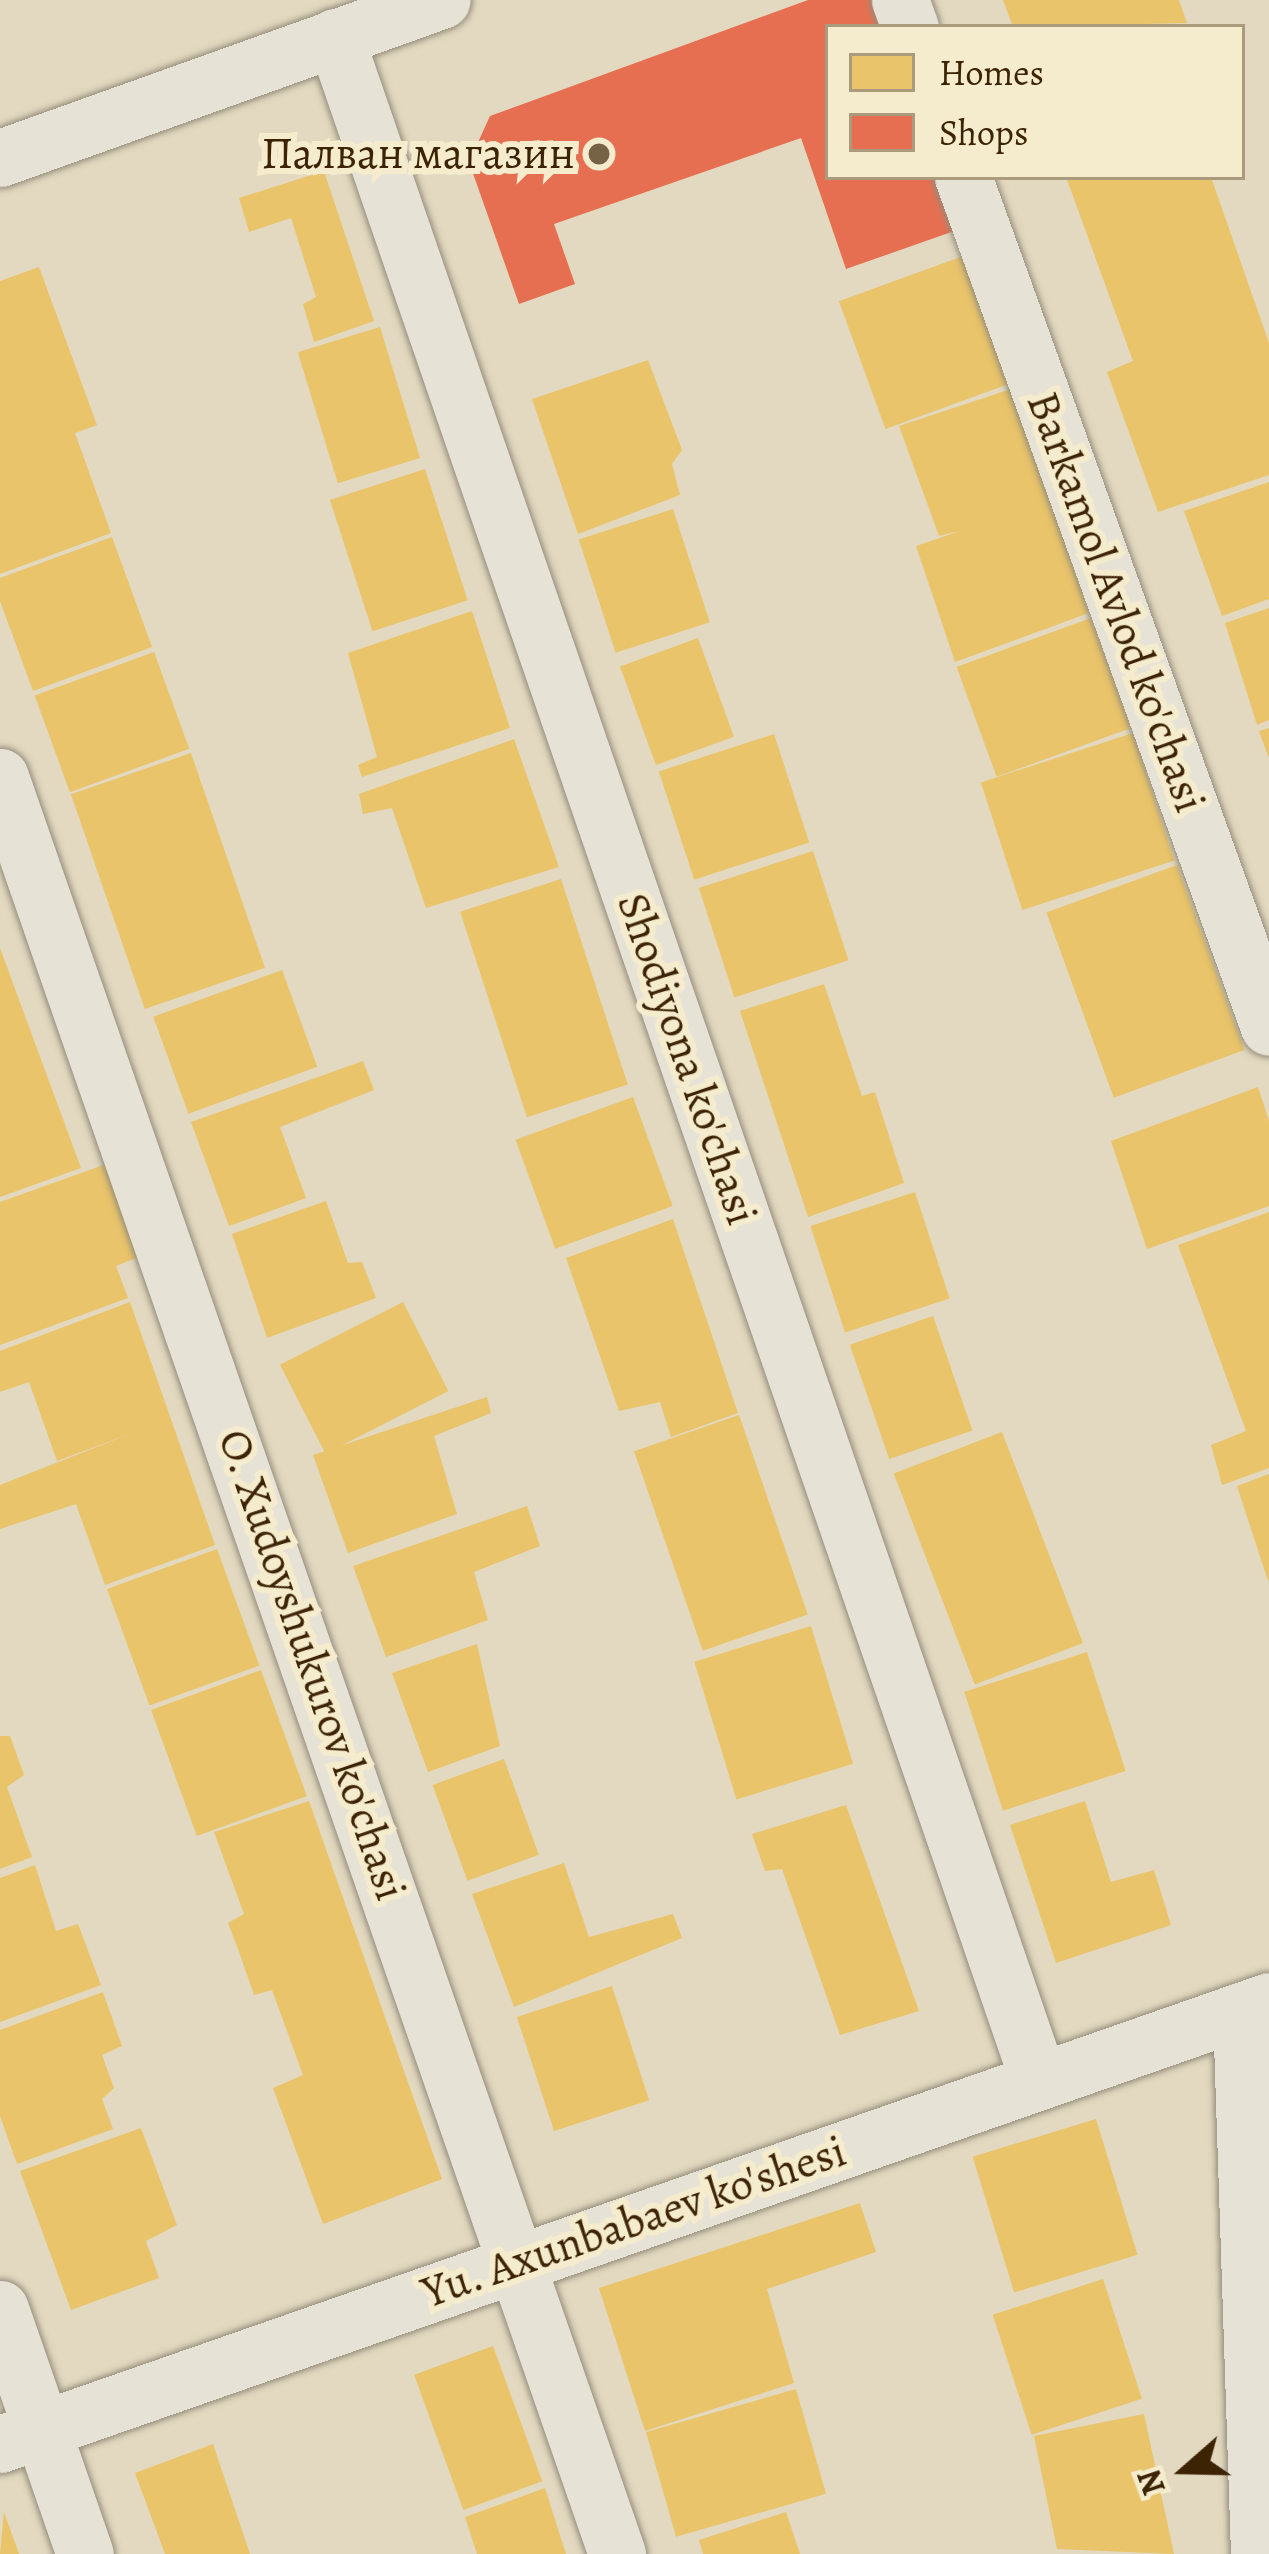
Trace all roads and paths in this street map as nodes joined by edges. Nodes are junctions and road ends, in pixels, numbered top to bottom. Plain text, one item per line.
1 (442, 0) edge
2 (335, 37) junction
3 (0, 158) edge
4 (964, 180) edge
5 (0, 778) edge
6 (1269, 1027) edge
7 (1255, 2006) edge
8 (1039, 2081) junction
9 (522, 2262) junction
10 (0, 2309) edge
11 (22, 2436) edge
12 (85, 2554) edge
13 (617, 2554) edge
14 (1259, 2554) edge

1 - 2 street
2 - 3 street
2 - 8 street, Shodiyona ko'chasi
4 - 6 street, Barkamol Avlod ko'chasi
5 - 9 street, O. Xudoyshukurov ko'chasi
7 - 8 street, Yu. Axunbabaev ko'shesi
7 - 14 street
8 - 9 street, Yu. Axunbabaev ko'shesi
9 - 11 street, Yu. Axunbabaev ko'shesi
9 - 13 street, O. Xudoyshukurov ko'chasi
10 - 11 street
11 - 12 street

